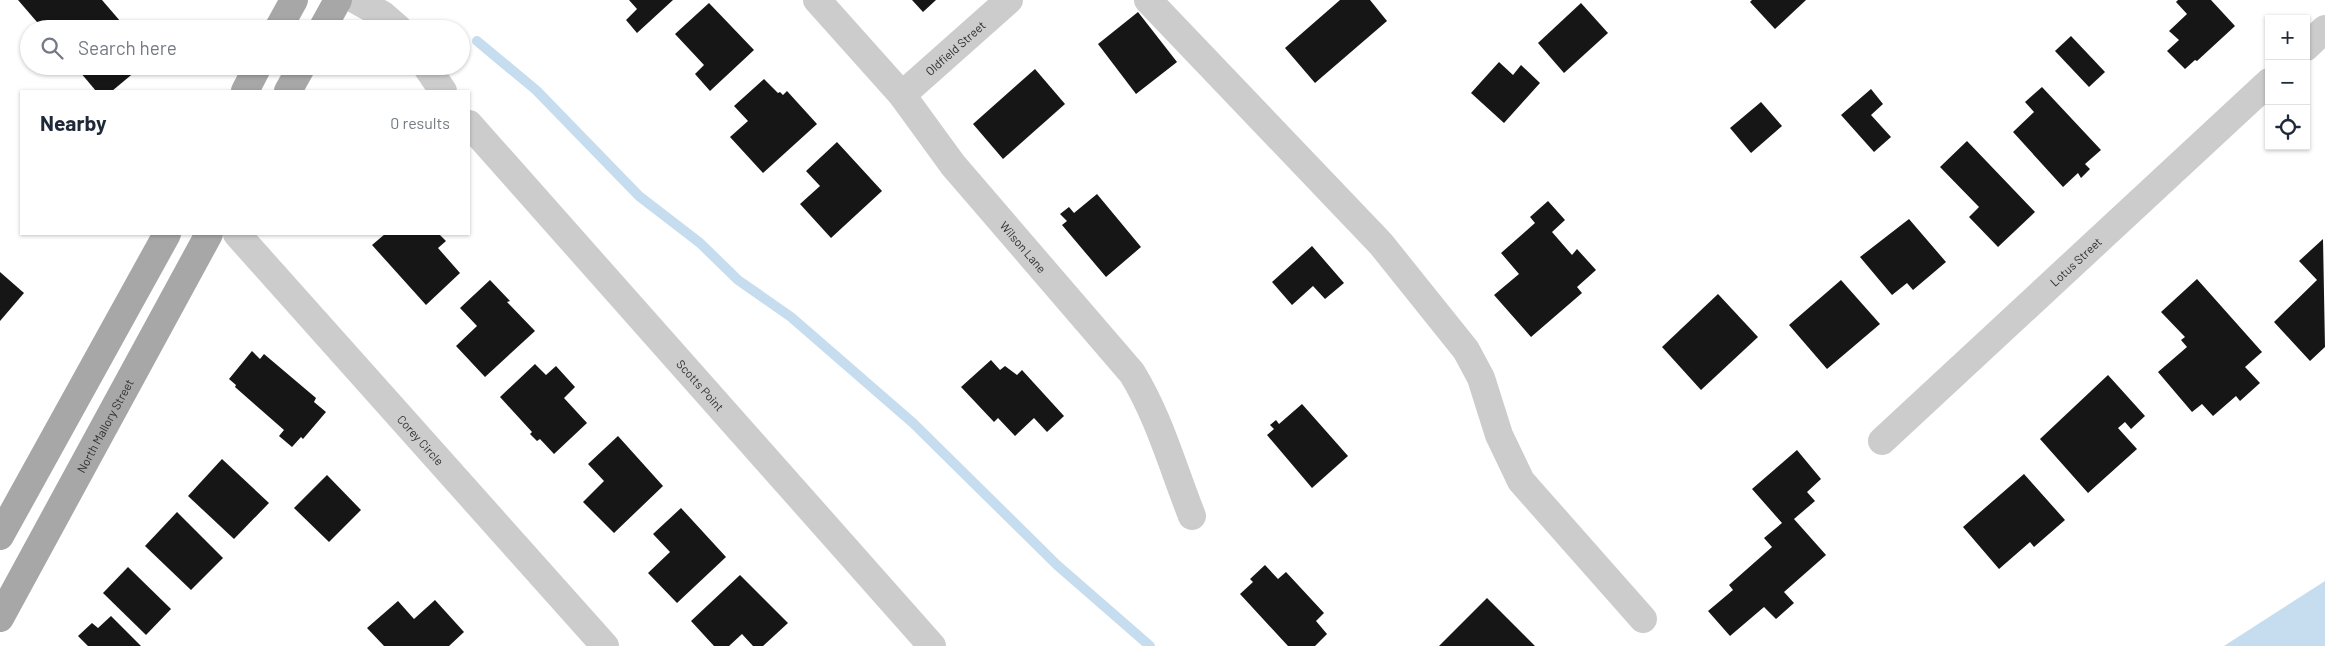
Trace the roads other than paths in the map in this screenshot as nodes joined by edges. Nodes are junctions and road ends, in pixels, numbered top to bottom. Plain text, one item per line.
1 (294, 0) edge
2 (338, 0) edge
3 (356, 0) edge
4 (817, 0) edge
5 (1009, 0) edge
6 (1148, 0) edge
7 (283, 20) edge
8 (327, 20) edge
9 (389, 20) edge
10 (2325, 29) edge
11 (2310, 43) edge
12 (253, 75) edge
13 (297, 75) edge
14 (432, 75) edge
15 (2265, 86) edge
16 (246, 90) edge
17 (289, 90) edge
18 (442, 90) edge
19 (902, 95) junction
20 (470, 125) edge
21 (166, 235) edge
22 (208, 235) edge
23 (237, 235) edge
24 (1882, 442) dead end
25 (1192, 516) dead end
26 (0, 536) edge
27 (0, 618) edge
28 (1643, 619) dead end
29 (605, 646) edge
30 (932, 646) edge

1 - 7 main road
2 - 8 main road
3 - 9 street
4 - 19 street, Wilson Lane
5 - 19 street, Oldfield Street
6 - 28 street
10 - 11 street
12 - 16 main road
13 - 17 main road
14 - 18 street
15 - 24 street, Lotus Street
19 - 25 street, Wilson Lane
20 - 30 street, Scotts Point
21 - 26 main road
22 - 27 main road, North Mallory Street
23 - 29 street, Corey Circle

